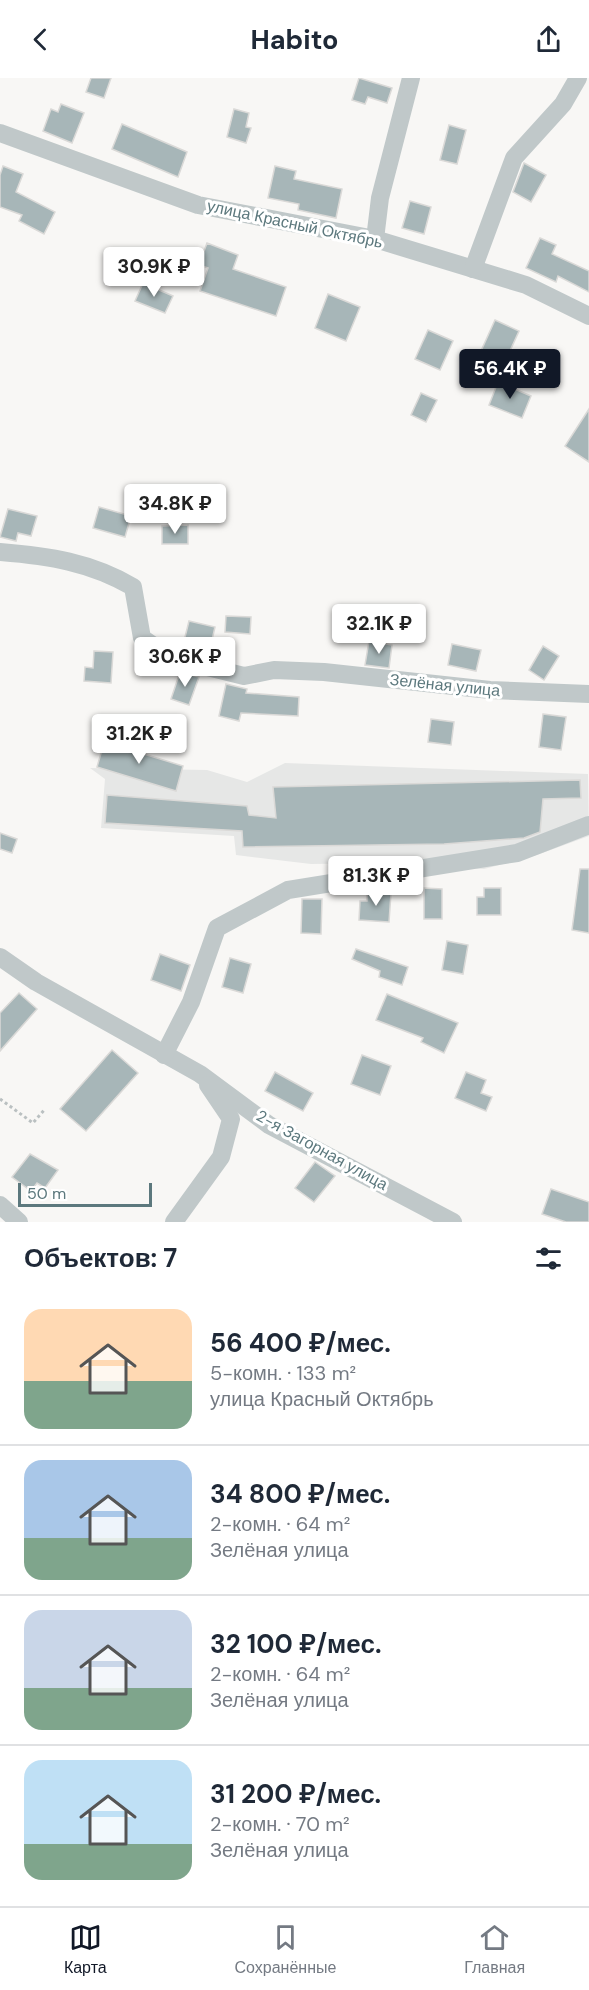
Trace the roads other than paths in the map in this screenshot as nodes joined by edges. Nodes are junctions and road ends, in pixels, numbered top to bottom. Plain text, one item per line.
1 (411, 78) edge
2 (578, 78) edge
3 (0, 133) edge
4 (375, 239) junction
5 (473, 269) junction
6 (589, 316) edge
7 (0, 552) edge
8 (589, 694) edge
9 (589, 825) edge
10 (0, 957) edge
11 (164, 1055) junction
12 (200, 1074) junction
13 (0, 1205) edge
14 (19, 1222) edge
15 (174, 1222) edge
16 (453, 1222) edge

1 - 4 street
2 - 5 street
3 - 4 street, улица Красный Октябрь
4 - 5 street, улица Красный Октябрь
5 - 6 street, улица Красный Октябрь
7 - 8 street, Зелёная улица
9 - 11 street
10 - 11 street, 2-я Загорная улица
11 - 12 street, 2-я Загорная улица
12 - 15 street
12 - 16 street, 2-я Загорная улица
13 - 14 street

